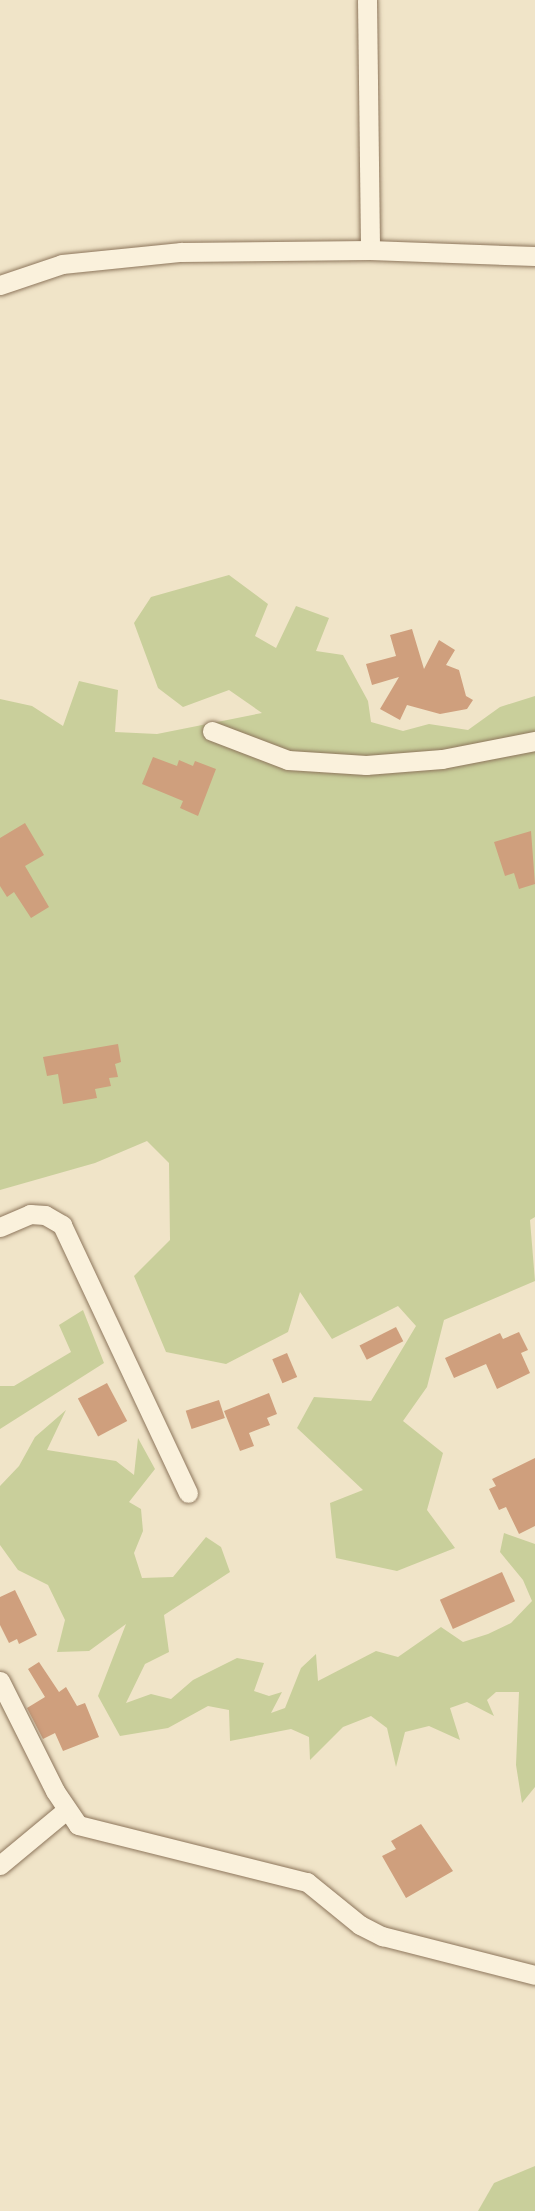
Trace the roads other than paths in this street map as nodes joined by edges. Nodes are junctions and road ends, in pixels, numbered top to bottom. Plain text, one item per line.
1 (367, 0) edge
2 (370, 250) junction
3 (535, 256) edge
4 (0, 285) edge
5 (212, 731) dead end
6 (535, 741) edge
7 (0, 1227) edge
8 (188, 1493) dead end
9 (0, 1681) edge
10 (65, 1811) junction
11 (0, 1865) edge
12 (535, 1975) edge

1 - 2 street
2 - 3 street
2 - 4 street
5 - 6 street
7 - 8 street
9 - 10 street
10 - 11 street
10 - 12 street

